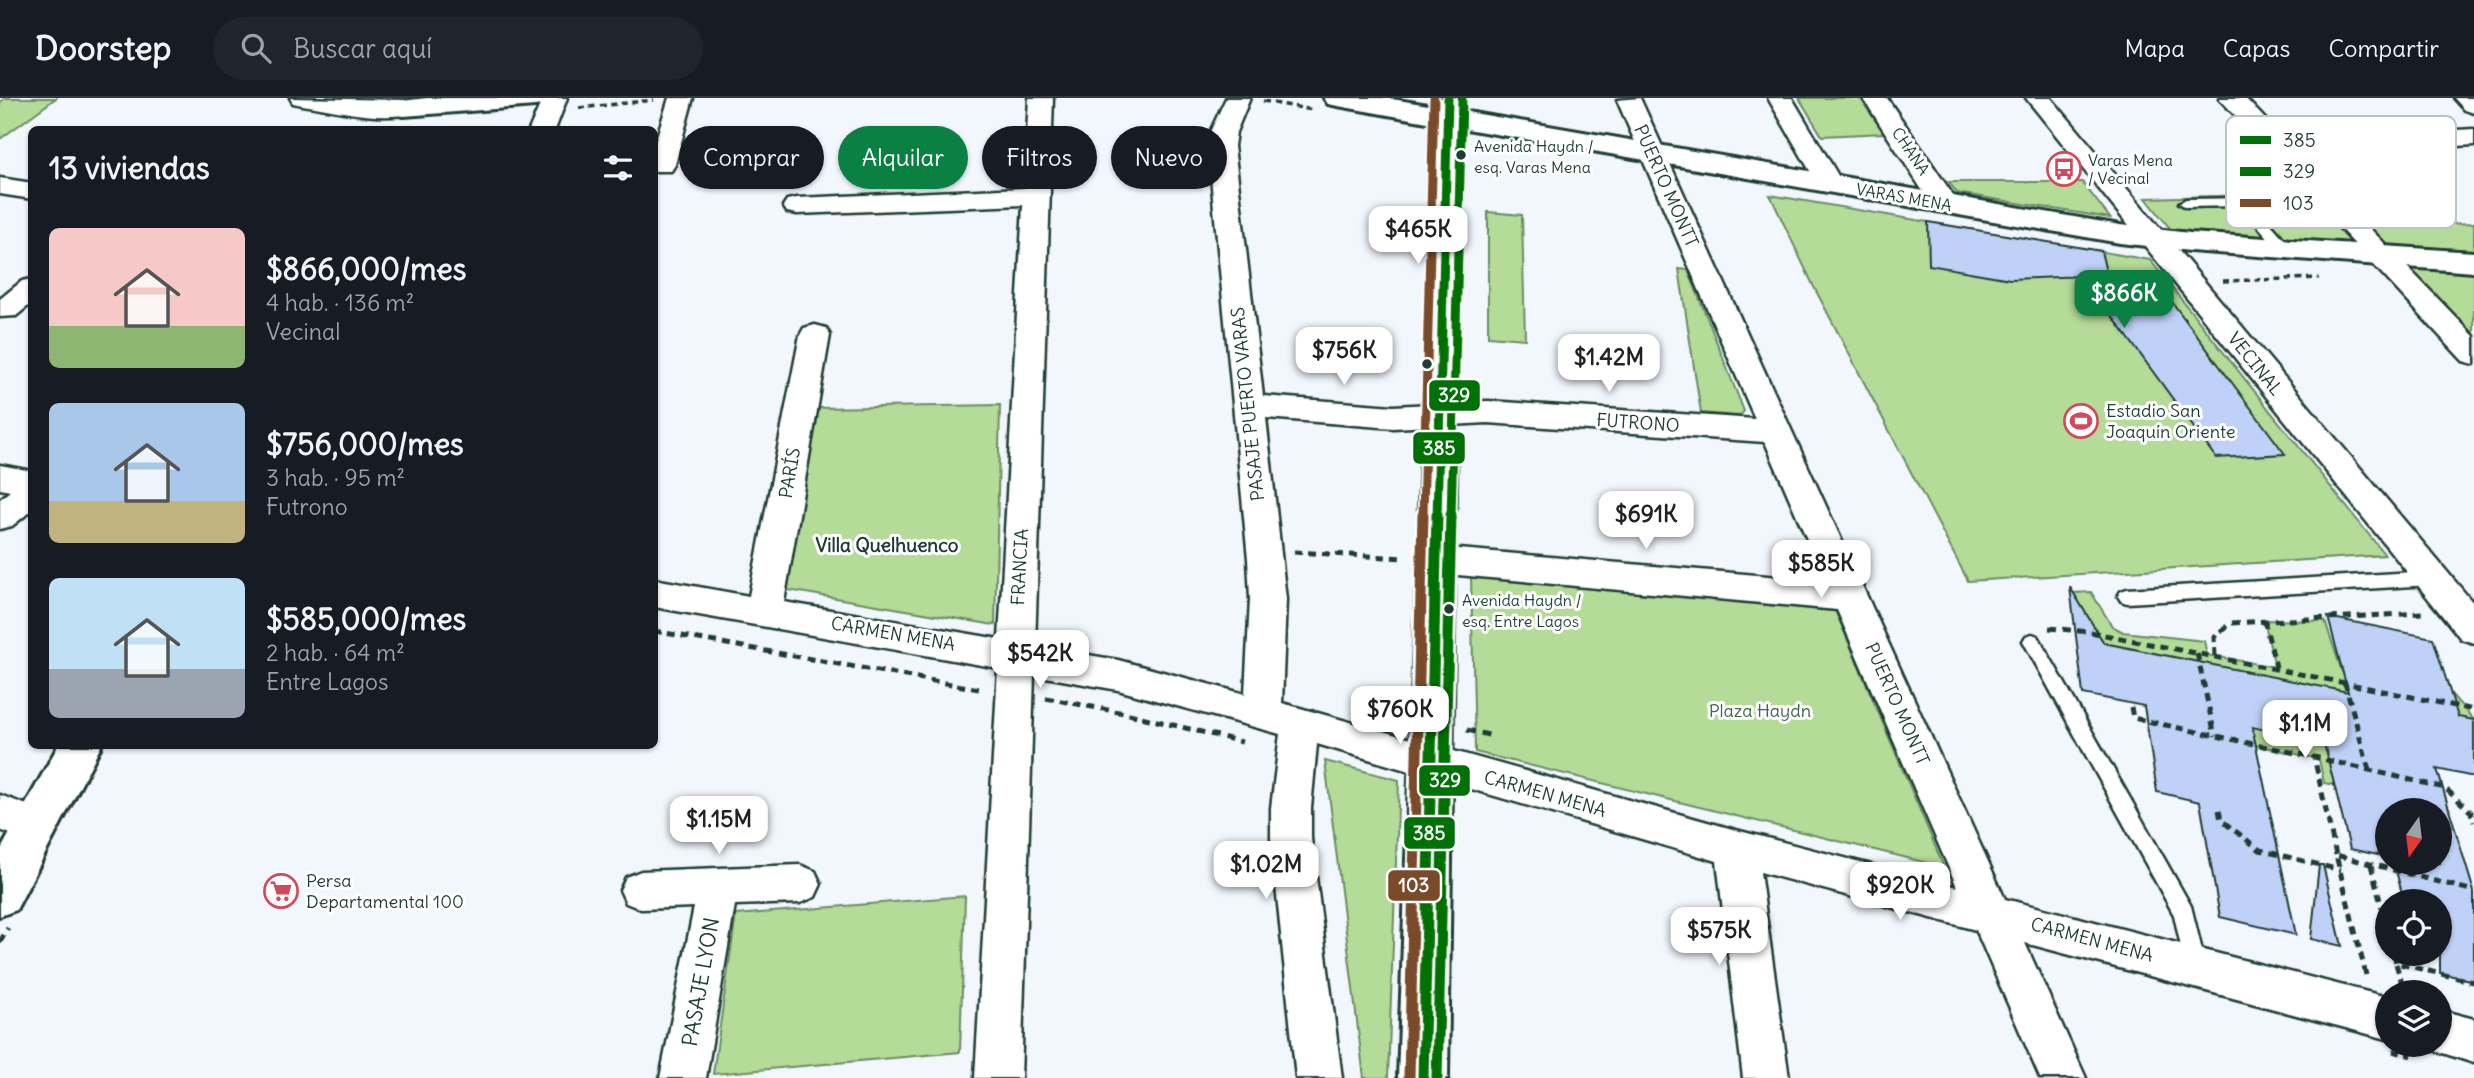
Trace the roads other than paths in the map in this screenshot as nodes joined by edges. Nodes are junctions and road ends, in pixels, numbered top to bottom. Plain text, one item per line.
1 (302, 98) edge
2 (535, 98) edge
3 (555, 98) edge
4 (681, 98) edge
5 (1041, 98) edge
6 (1238, 98) edge
7 (1338, 98) edge
8 (1780, 98) edge
9 (1875, 98) edge
10 (2038, 98) edge
11 (2231, 98) edge
12 (2466, 98) edge
13 (1629, 100) dead end
14 (2474, 105) edge
15 (1448, 108) edge
16 (402, 112) edge
17 (2248, 116) edge
18 (544, 126) edge
19 (2474, 137) edge
20 (2456, 138) edge
21 (1650, 153) junction
22 (663, 165) dead end
23 (1830, 184) junction
24 (0, 186) edge
25 (28, 190) edge
26 (1037, 196) junction
27 (2226, 202) edge
28 (2186, 203) dead end
29 (1945, 204) junction
30 (797, 206) dead end
31 (2267, 228) edge
32 (2356, 228) edge
33 (2154, 239) junction
34 (2286, 249) junction
35 (2382, 256) junction
36 (2474, 262) edge
37 (28, 292) edge
38 (12, 310) edge
39 (815, 335) dead end
40 (2474, 354) edge
41 (1248, 406) junction
42 (1440, 415) junction
43 (1777, 432) junction
44 (0, 477) edge
45 (28, 482) edge
46 (28, 494) edge
47 (0, 517) edge
48 (1436, 560) junction
49 (2431, 578) junction
50 (658, 594) edge
51 (2127, 596) dead end
52 (1850, 597) junction
53 (764, 612) junction
54 (2474, 629) edge
55 (2032, 640) road end
56 (1015, 656) junction
57 (1281, 718) junction
58 (77, 749) edge
59 (1431, 761) junction
60 (19, 819) edge
61 (1736, 848) junction
62 (800, 884) dead end
63 (718, 887) junction
64 (640, 890) dead end
65 (0, 895) edge
66 (1992, 914) junction
67 (2194, 967) junction
68 (2375, 998) edge
69 (2452, 1035) edge
70 (2474, 1041) edge
71 (683, 1078) edge
72 (998, 1078) edge
73 (1319, 1078) edge
74 (1423, 1078) edge
75 (1766, 1078) edge
76 (2063, 1078) edge

1 - 16 street
2 - 16 street
3 - 18 street
4 - 22 street
5 - 26 street, FRANCIA
6 - 41 street, PASAJE PUERTO VARAS
7 - 15 street, VARAS MENA
8 - 23 street
9 - 29 street, CHANA
10 - 33 street, VECINAL
11 - 17 street
12 - 14 street
13 - 21 street, PUERTO MONTT
15 - 21 street, VARAS MENA
15 - 42 street
19 - 20 street
21 - 23 street, VARAS MENA
21 - 43 street, PUERTO MONTT
23 - 29 street, VARAS MENA
24 - 25 street
26 - 30 street
26 - 56 street, FRANCIA
27 - 28 lane
29 - 33 street, VARAS MENA
31 - 34 lane
32 - 35 street
33 - 34 street, VARAS MENA
33 - 49 street, VECINAL
34 - 35 street, VARAS MENA
35 - 36 street, VARAS MENA
35 - 40 street
37 - 38 street
39 - 53 street, PARÍS
41 - 42 street, FUTRONO
41 - 57 street, PASAJE PUERTO VARAS
42 - 43 street, FUTRONO
42 - 48 street
43 - 52 street, PUERTO MONTT
44 - 45 street
46 - 47 street
48 - 52 street
48 - 59 street
49 - 51 lane
49 - 54 street, VECINAL
50 - 53 street, CARMEN MENA
52 - 66 street, PUERTO MONTT
53 - 56 street, CARMEN MENA
55 - 67 lane
56 - 57 street, CARMEN MENA
56 - 72 street, FRANCIA
57 - 59 street, CARMEN MENA
57 - 73 street, PASAJE PUERTO VARAS
58 - 60 street
59 - 61 street, CARMEN MENA
59 - 74 street
60 - 65 street
61 - 66 street, CARMEN MENA
61 - 75 street
62 - 63 street
63 - 64 street
63 - 71 street, PASAJE LYON
66 - 67 street, CARMEN MENA
66 - 76 street, PUERTO MONTT
67 - 68 street, CARMEN MENA
69 - 70 street

